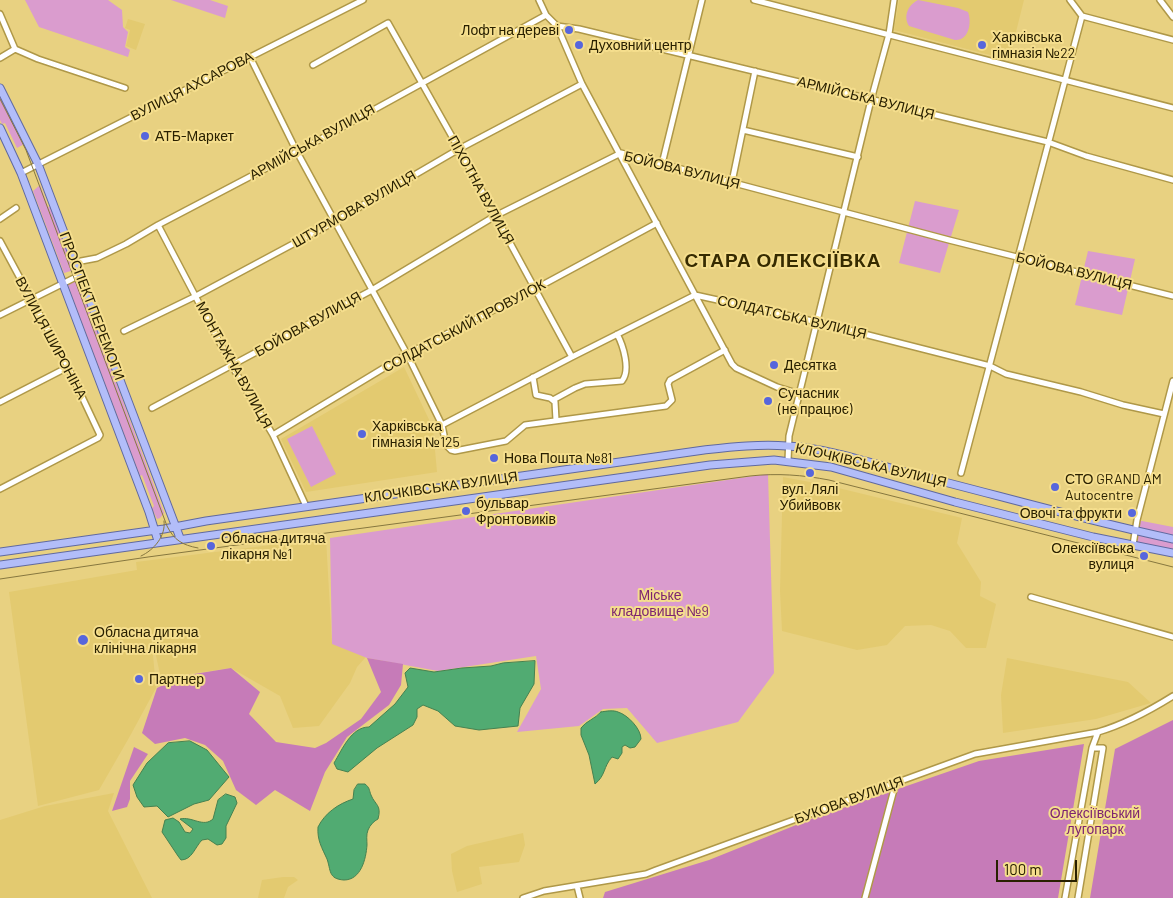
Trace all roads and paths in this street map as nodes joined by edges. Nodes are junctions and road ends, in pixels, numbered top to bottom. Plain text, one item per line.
1 (362, 0) edge
2 (538, 0) edge
3 (702, 0) edge
4 (754, 0) edge
5 (894, 0) edge
6 (1070, 0) edge
7 (1160, 0) edge
8 (0, 14) edge
9 (546, 14) junction
10 (1082, 16) junction
11 (1173, 17) edge
12 (557, 26) junction
13 (889, 34) junction
14 (1173, 40) edge
15 (15, 49) junction
16 (688, 55) junction
17 (250, 57) junction
18 (0, 58) edge
19 (313, 65) dead end
20 (755, 71) junction
21 (1065, 79) junction
22 (422, 82) junction
23 (582, 84) junction
24 (0, 88) edge
25 (125, 88) dead end
26 (871, 100) junction
27 (1173, 108) edge
28 (0, 128) edge
29 (743, 130) junction
30 (1048, 142) junction
31 (459, 149) junction
32 (297, 152) junction
33 (620, 153) junction
34 (858, 157) junction
35 (38, 164) junction
36 (662, 164) junction
37 (21, 173) junction
38 (1173, 180) edge
39 (732, 182) junction
40 (16, 208) dead end
41 (844, 213) junction
42 (495, 216) junction
43 (0, 219) edge
44 (334, 222) junction
45 (657, 223) junction
46 (158, 225) junction
47 (0, 241) edge
48 (1019, 257) junction
49 (76, 262) junction
50 (80, 275) junction
51 (63, 283) junction
52 (535, 289) junction
53 (372, 290) junction
54 (695, 295) junction
55 (196, 296) junction
56 (1173, 296) edge
57 (31, 299) junction
58 (0, 315) edge
59 (817, 322) junction
60 (124, 331) dead end
61 (617, 334) junction
62 (725, 350) junction
63 (407, 354) junction
64 (572, 357) junction
65 (232, 366) junction
66 (990, 366) junction
67 (68, 367) junction
68 (533, 377) junction
69 (1173, 381) edge
70 (800, 394) junction
71 (553, 400) junction
72 (0, 402) edge
73 (152, 408) dead end
74 (1164, 414) junction
75 (556, 420) junction
76 (442, 425) junction
77 (273, 435) junction
78 (788, 446) junction
79 (788, 461) junction
80 (961, 474) dead end
81 (0, 489) edge
82 (306, 506) junction
83 (176, 528) junction
84 (156, 531) junction
85 (1135, 531) junction
86 (180, 538) junction
87 (1173, 539) edge
88 (158, 542) junction
89 (1132, 545) junction
90 (0, 552) edge
91 (1173, 553) edge
92 (4, 564) edge
93 (1031, 597) dead end
94 (1173, 637) edge
95 (1173, 696) edge
96 (1098, 732) junction
97 (1092, 748) junction
98 (896, 782) junction
99 (577, 886) junction
100 (523, 898) edge
101 (580, 898) edge
102 (865, 898) edge
103 (1065, 898) edge
104 (1078, 898) edge

1 - 17 street, ВУЛИЦЯ АХСАРОВА
2 - 9 street
3 - 16 street
4 - 13 street
5 - 13 street
6 - 10 street
7 - 11 street
8 - 15 street
9 - 12 street
9 - 22 street, АРМІЙСЬКА ВУЛИЦЯ
10 - 14 street
10 - 21 street
12 - 16 street, АРМІЙСЬКА ВУЛИЦЯ
12 - 23 street
13 - 21 street
13 - 26 street
15 - 18 street
15 - 25 street
16 - 20 street, АРМІЙСЬКА ВУЛИЦЯ
16 - 36 street
17 - 32 street
17 - 35 street, ВУЛИЦЯ АХСАРОВА
19 - 22 street, ПІХОТНА ВУЛИЦЯ
20 - 26 street, АРМІЙСЬКА ВУЛИЦЯ
20 - 29 street
21 - 27 street
21 - 30 street
22 - 31 street, ПІХОТНА ВУЛИЦЯ
22 - 32 street, АРМІЙСЬКА ВУЛИЦЯ
23 - 31 street, ШТУРМОВА ВУЛИЦЯ
23 - 33 street
24 - 35 main road, ПРОСПЕКТ ПЕРЕМОГИ
26 - 30 street, АРМІЙСЬКА ВУЛИЦЯ
26 - 34 street
28 - 37 main road, ПРОСПЕКТ ПЕРЕМОГИ
29 - 34 street
29 - 39 street
30 - 38 street, АРМІЙСЬКА ВУЛИЦЯ
30 - 48 street
31 - 42 street, ПІХОТНА ВУЛИЦЯ
31 - 44 street, ШТУРМОВА ВУЛИЦЯ
32 - 44 street
32 - 46 street, АРМІЙСЬКА ВУЛИЦЯ
33 - 36 street, БОЙОВА ВУЛИЦЯ
33 - 42 street, БОЙОВА ВУЛИЦЯ
33 - 45 street
34 - 41 street
35 - 37 street, ВУЛИЦЯ АХСАРОВА
35 - 49 main road, ПРОСПЕКТ ПЕРЕМОГИ
36 - 39 street, БОЙОВА ВУЛИЦЯ
37 - 51 main road, ПРОСПЕКТ ПЕРЕМОГИ
39 - 41 street, БОЙОВА ВУЛИЦЯ
40 - 43 street
41 - 48 street, БОЙОВА ВУЛИЦЯ
41 - 59 street
42 - 52 street, ПІХОТНА ВУЛИЦЯ
42 - 53 street, БОЙОВА ВУЛИЦЯ
44 - 53 street
44 - 55 street, ШТУРМОВА ВУЛИЦЯ
45 - 52 street, СОЛДАТСЬКИЙ ПРОВУЛОК
45 - 54 street
46 - 49 street, АРМІЙСЬКА ВУЛИЦЯ
46 - 55 street, МОНТАЖНА ВУЛИЦЯ
47 - 57 street, ВУЛИЦЯ ШИРОНІНА
48 - 56 street, БОЙОВА ВУЛИЦЯ
48 - 66 street
49 - 50 main road, ПРОСПЕКТ ПЕРЕМОГИ
50 - 51 street
50 - 83 main road, ПРОСПЕКТ ПЕРЕМОГИ
51 - 57 street
51 - 84 main road, ПРОСПЕКТ ПЕРЕМОГИ
52 - 63 street, СОЛДАТСЬКИЙ ПРОВУЛОК
52 - 64 street, ПІХОТНА ВУЛИЦЯ
53 - 63 street
53 - 65 street, БОЙОВА ВУЛИЦЯ
54 - 59 street, СОЛДАТСЬКА ВУЛИЦЯ
54 - 61 street
54 - 62 street
55 - 60 street, ШТУРМОВА ВУЛИЦЯ
55 - 65 street, МОНТАЖНА ВУЛИЦЯ
57 - 58 street
57 - 67 street, ВУЛИЦЯ ШИРОНІНА
59 - 66 street, СОЛДАТСЬКА ВУЛИЦЯ
59 - 70 street
61 - 64 street
61 - 71 street
62 - 70 street
62 - 75 street
63 - 76 street
63 - 77 street, СОЛДАТСЬКИЙ ПРОВУЛОК
64 - 68 street
65 - 73 street, БОЙОВА ВУЛИЦЯ
65 - 77 street, МОНТАЖНА ВУЛИЦЯ
66 - 74 street, СОЛДАТСЬКА ВУЛИЦЯ
66 - 80 street
67 - 72 street
67 - 81 street, ВУЛИЦЯ ШИРОНІНА
68 - 71 street
68 - 76 street
69 - 74 street
70 - 78 street
71 - 75 street
74 - 85 street
75 - 76 street
77 - 82 street, МОНТАЖНА ВУЛИЦЯ
78 - 79 street
78 - 82 main road, КЛОЧКІВСЬКА ВУЛИЦЯ
78 - 85 main road, КЛОЧКІВСЬКА ВУЛИЦЯ
79 - 86 main road, КЛОЧКІВСЬКА ВУЛИЦЯ
79 - 89 main road, КЛОЧКІВСЬКА ВУЛИЦЯ
82 - 83 main road, КЛОЧКІВСЬКА ВУЛИЦЯ
83 - 84 main road, КЛОЧКІВСЬКА ВУЛИЦЯ
83 - 86 main road, ПРОСПЕКТ ПЕРЕМОГИ
84 - 88 main road, ПРОСПЕКТ ПЕРЕМОГИ
84 - 90 main road, КЛОЧКІВСЬКА ВУЛИЦЯ
85 - 87 main road, КЛОЧКІВСЬКА ВУЛИЦЯ
85 - 89 street
86 - 88 main road, КЛОЧКІВСЬКА ВУЛИЦЯ
88 - 92 main road, КЛОЧКІВСЬКА ВУЛИЦЯ
89 - 91 main road, КЛОЧКІВСЬКА ВУЛИЦЯ
90 - 92 street
93 - 94 street
95 - 96 street, БУКОВА ВУЛИЦЯ
96 - 97 street
96 - 98 street, БУКОВА ВУЛИЦЯ
97 - 103 street
97 - 104 street
98 - 99 street, БУКОВА ВУЛИЦЯ
98 - 102 street
99 - 100 street, БУКОВА ВУЛИЦЯ
99 - 101 street

